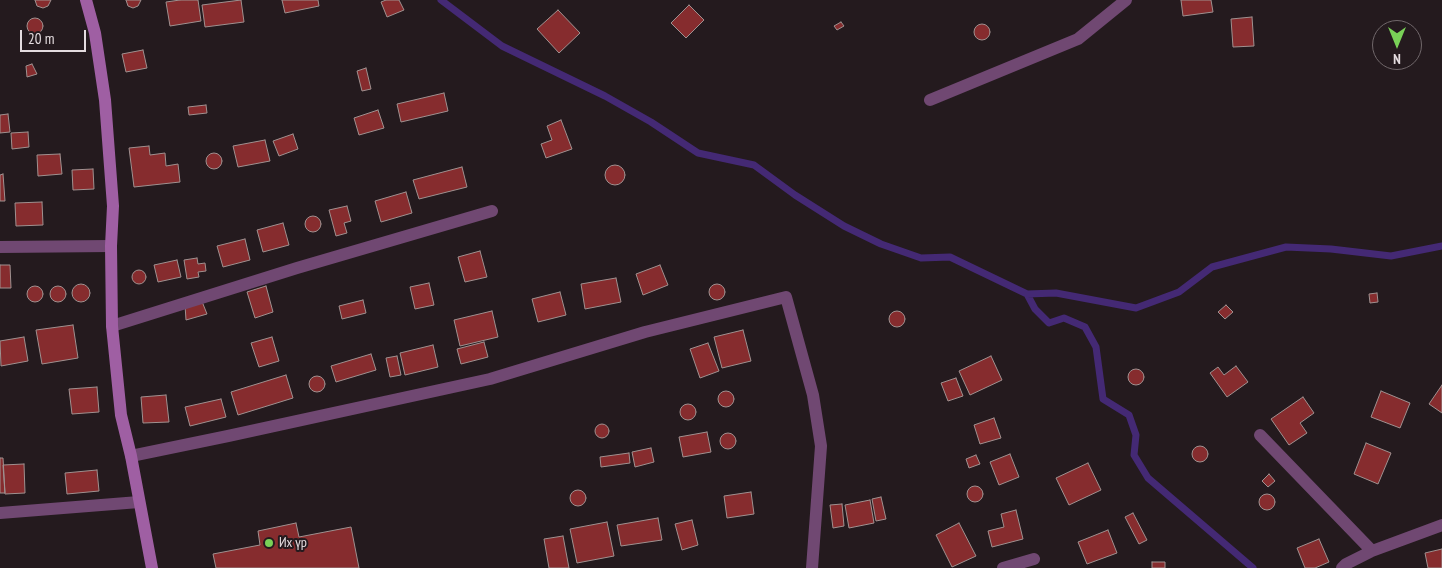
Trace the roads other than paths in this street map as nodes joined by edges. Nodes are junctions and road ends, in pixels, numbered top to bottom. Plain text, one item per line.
1 (86, 0) edge
2 (1126, 0) edge
3 (930, 100) dead end
4 (492, 211) dead end
5 (111, 246) junction
6 (0, 248) edge
7 (112, 326) junction
8 (1260, 435) dead end
9 (131, 456) junction
10 (139, 502) junction
11 (0, 513) edge
12 (1442, 525) edge
13 (1372, 551) junction
14 (1034, 558) dead end
15 (152, 568) edge
16 (812, 568) edge
17 (1003, 568) edge
18 (1342, 568) edge

1 - 5 street
2 - 3 street
4 - 7 street
5 - 6 street
5 - 7 street
7 - 9 street
8 - 13 street
9 - 10 street
9 - 16 street
10 - 11 street
10 - 15 street
12 - 13 street
13 - 18 street
14 - 17 street

